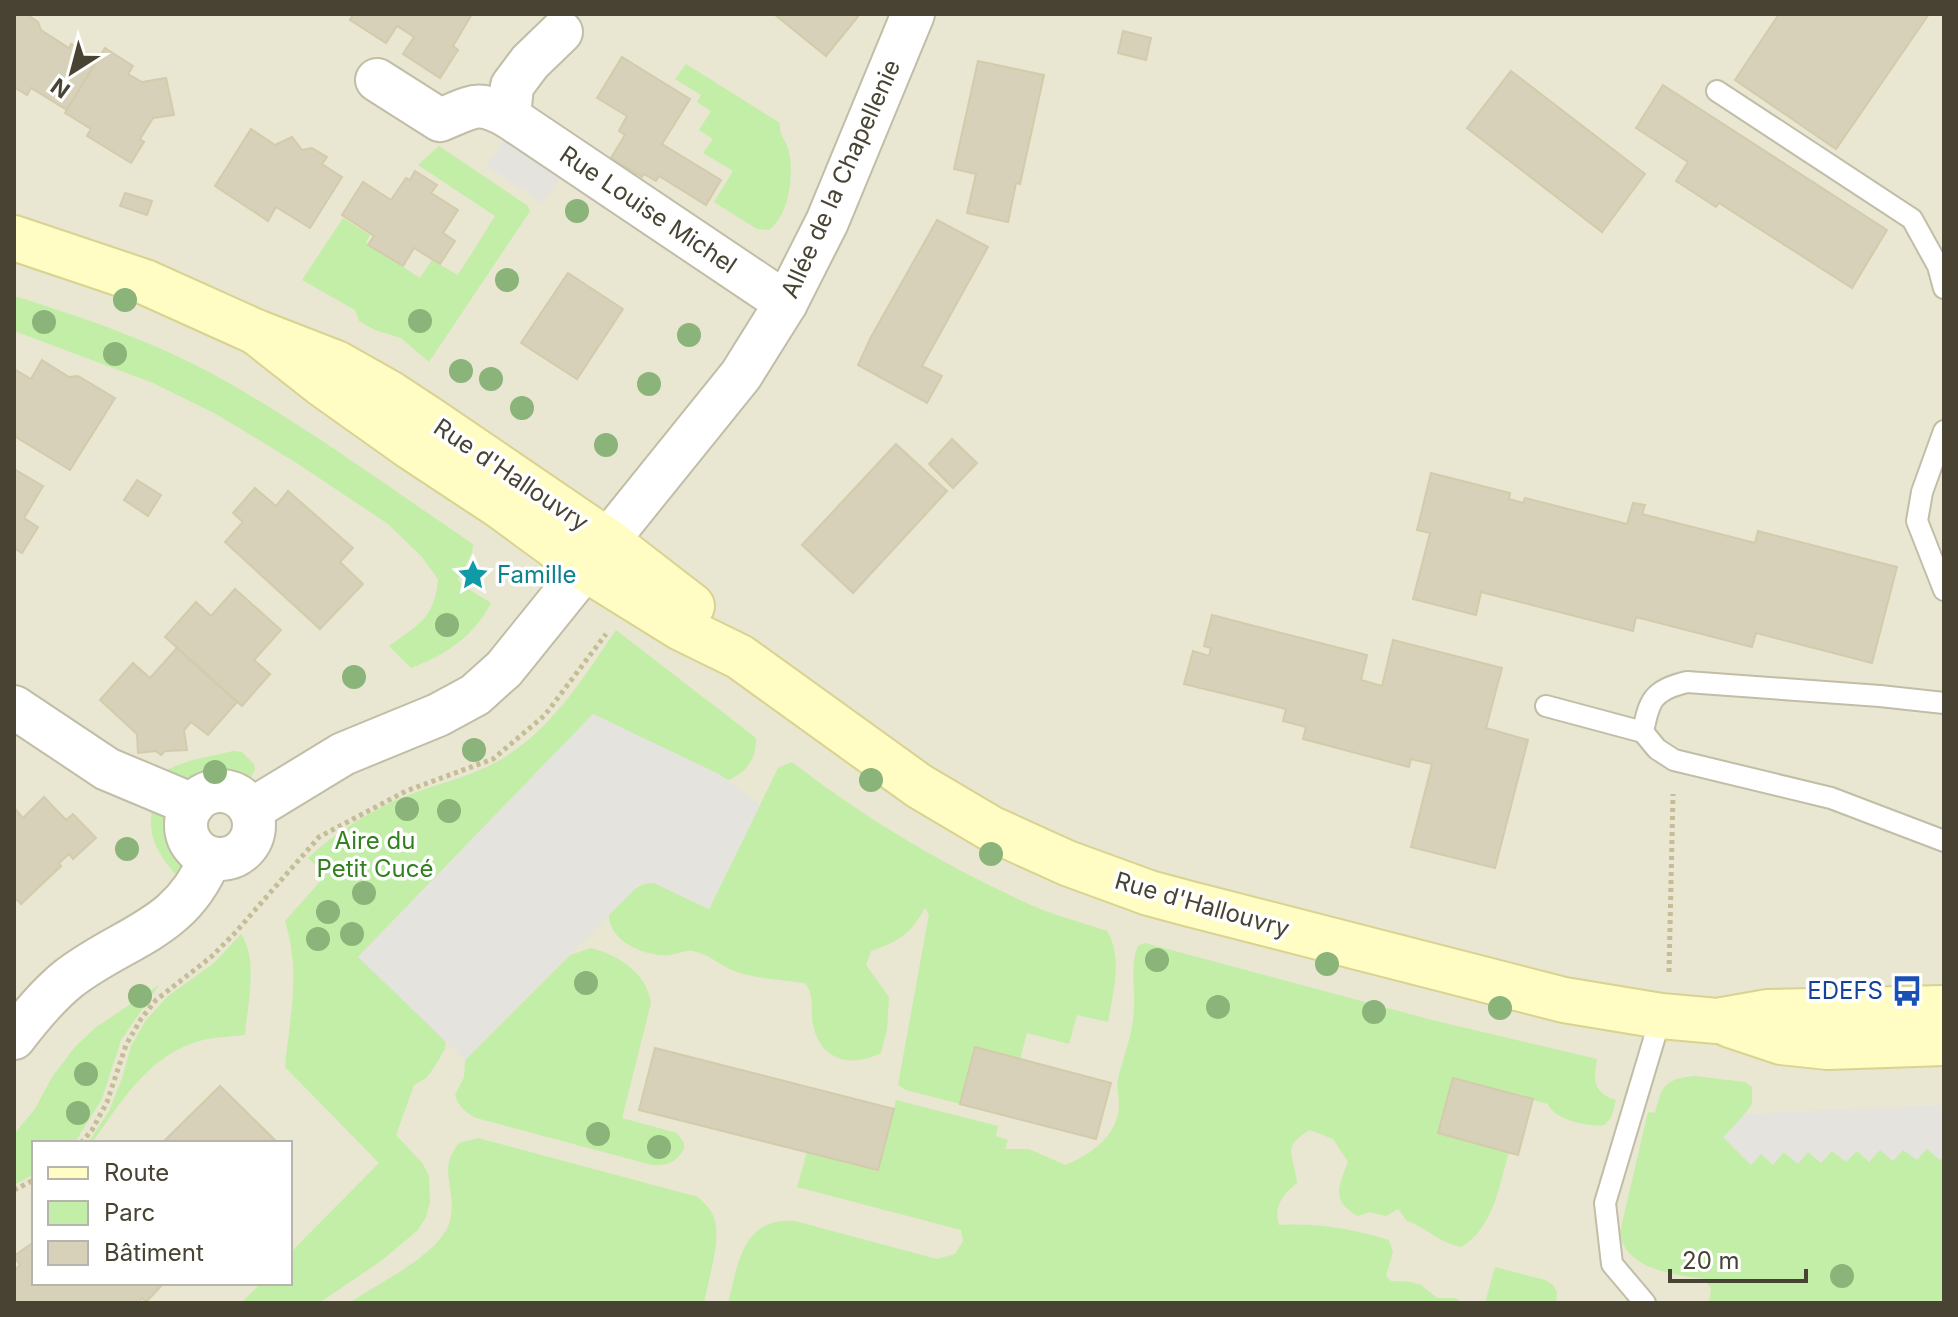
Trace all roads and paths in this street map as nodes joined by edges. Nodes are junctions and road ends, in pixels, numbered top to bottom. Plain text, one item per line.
1 (913, 14) edge
2 (561, 32) dead end
3 (377, 80) dead end
4 (1717, 91) dead end
5 (509, 117) junction
6 (14, 238) edge
7 (1944, 288) edge
8 (786, 303) junction
9 (1944, 431) edge
10 (597, 555) junction
11 (1944, 590) edge
12 (612, 626) dead end
13 (1944, 703) edge
14 (1546, 706) dead end
15 (14, 707) edge
16 (1643, 732) junction
17 (1674, 760) junction
18 (193, 805) junction
19 (251, 810) junction
20 (1944, 841) edge
21 (210, 858) junction
22 (1665, 998) junction
23 (1944, 1008) edge
24 (1717, 1021) junction
25 (14, 1038) edge
26 (1944, 1043) edge
27 (83, 1141) edge
28 (32, 1181) edge
29 (14, 1190) edge
30 (1645, 1303) edge

1 - 8 street, Allée de la Chapellenie
2 - 5 street
3 - 5 street, Rue Louise Michel
4 - 7 lane
5 - 8 street, Rue Louise Michel
6 - 10 main road, Rue d'Hallouvry
8 - 10 street, Allée de la Chapellenie
9 - 11 lane
10 - 19 street, Allée de la Chapellenie
10 - 22 main road, Rue d'Hallouvry
12 - 27 path
13 - 16 lane
14 - 16 lane
15 - 18 street
16 - 17 lane
17 - 20 lane
17 - 22 path
18 - 19 street
18 - 21 street
19 - 21 street
21 - 25 street
22 - 24 main road, Rue d'Hallouvry
22 - 30 lane
23 - 24 main road, Rue d'Hallouvry
24 - 26 main road, Rue d'Hallouvry
28 - 29 path

